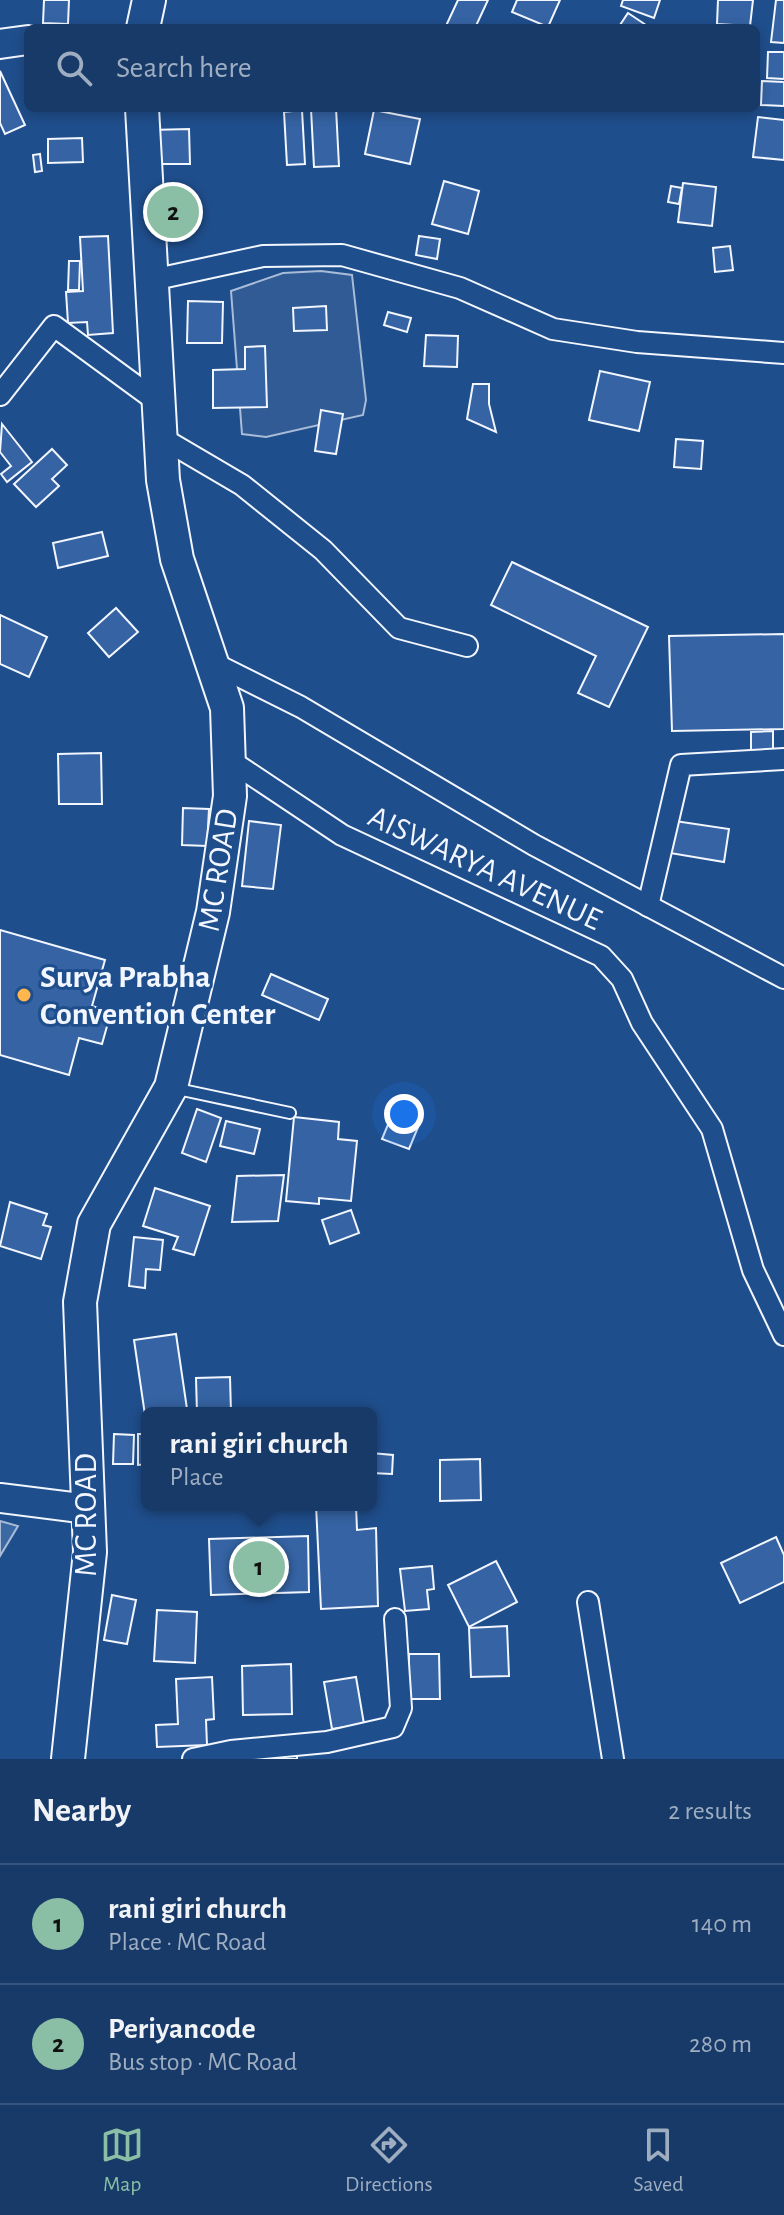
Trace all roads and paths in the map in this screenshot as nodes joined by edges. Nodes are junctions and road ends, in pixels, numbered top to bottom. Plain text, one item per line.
1 (149, 0) edge
2 (144, 24) edge
3 (24, 41) edge
4 (0, 44) edge
5 (142, 112) edge
6 (152, 280) junction
7 (784, 353) edge
8 (0, 395) edge
9 (162, 405) junction
10 (162, 438) junction
11 (467, 646) dead end
12 (215, 664) junction
13 (228, 759) junction
14 (784, 759) edge
15 (648, 906) junction
16 (784, 978) edge
17 (171, 1087) junction
18 (290, 1113) dead end
19 (784, 1335) edge
20 (0, 1498) edge
21 (88, 1509) junction
22 (588, 1602) dead end
23 (395, 1619) dead end
24 (328, 1750) edge
25 (68, 1759) edge
26 (86, 1759) edge
27 (193, 1759) edge
28 (613, 1759) edge

1 - 2 main road
3 - 4 street
5 - 6 main road, MC ROAD
6 - 7 street
6 - 9 main road, MC ROAD
8 - 9 street
9 - 10 main road, MC ROAD
10 - 11 street
10 - 12 main road, MC ROAD
12 - 13 main road, MC ROAD
12 - 15 street
13 - 17 main road, MC ROAD
13 - 19 street, AISWARYA AVENUE
14 - 15 street
15 - 16 street
17 - 18 lane
17 - 21 main road, MC ROAD
20 - 21 street
21 - 25 main road, MC ROAD
22 - 28 street
23 - 24 street
24 - 27 street
25 - 26 street

